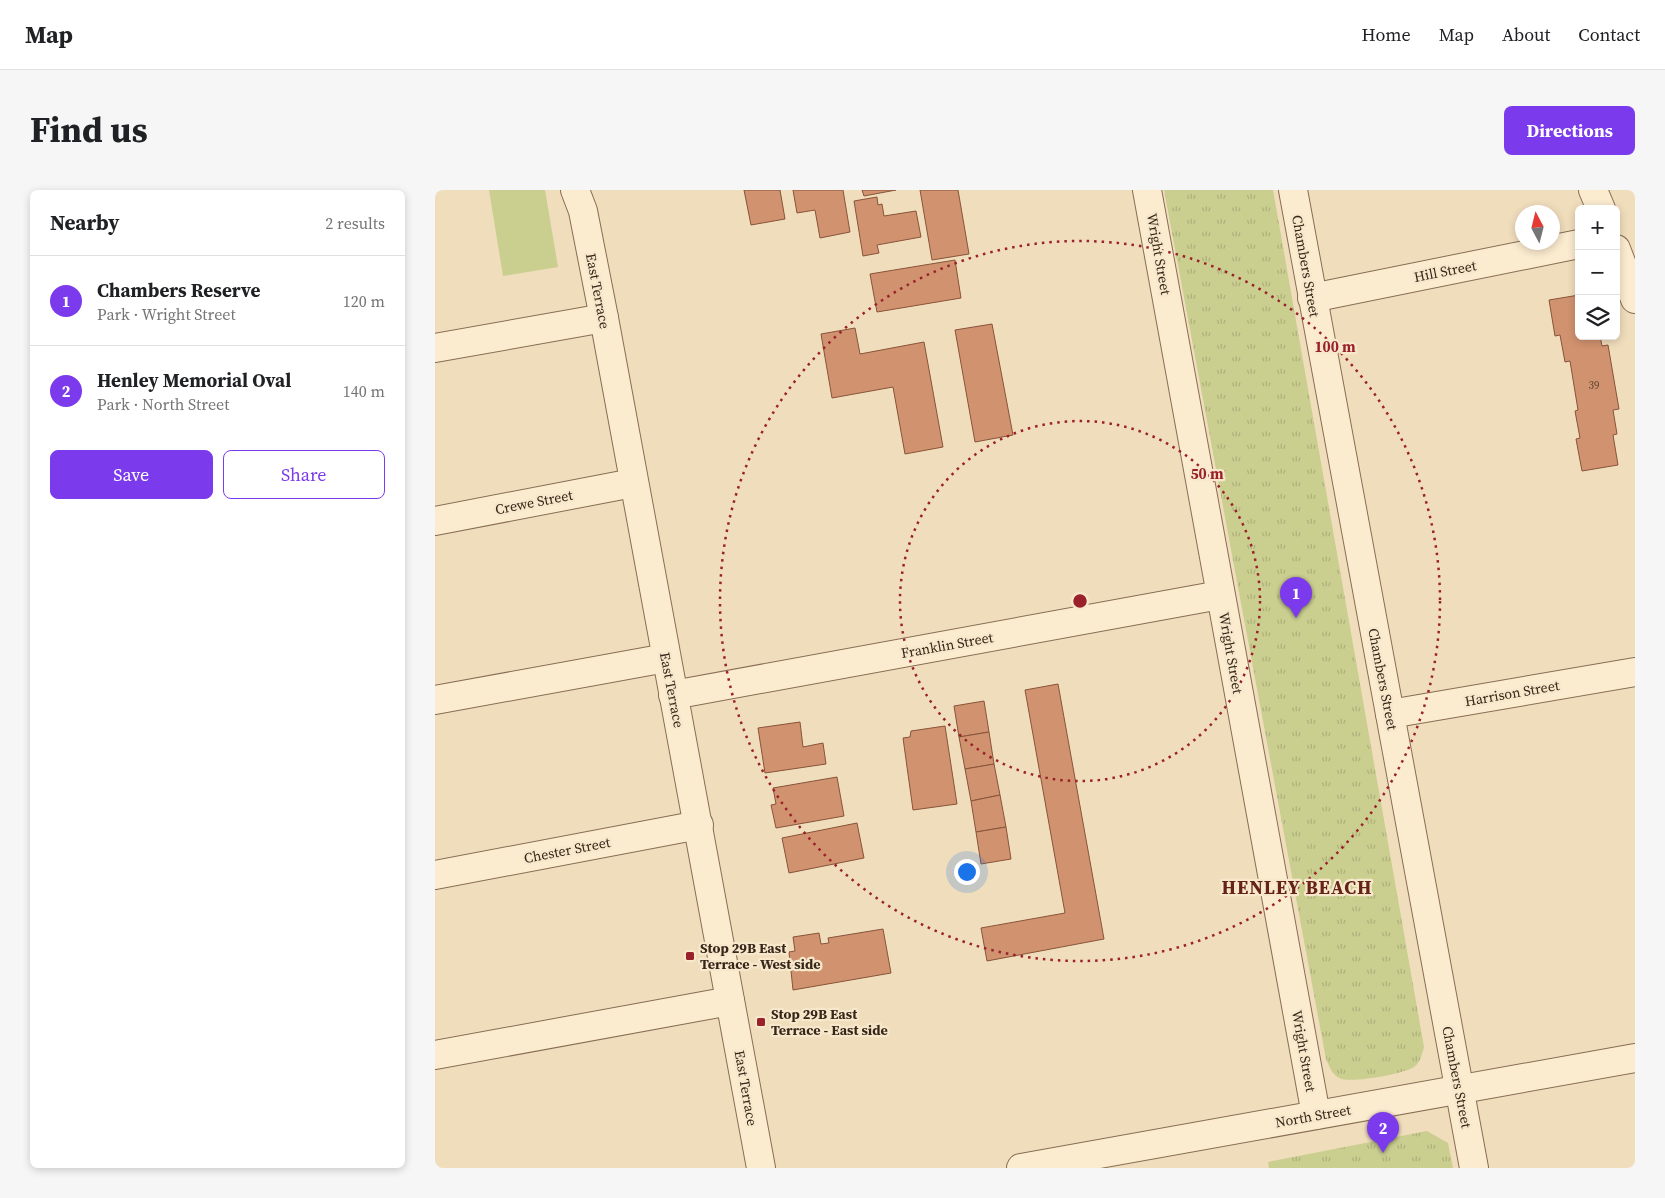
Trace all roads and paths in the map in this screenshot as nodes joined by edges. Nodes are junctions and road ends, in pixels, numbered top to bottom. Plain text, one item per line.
1 (1147, 190) edge
2 (1293, 190) edge
3 (1593, 190) edge
4 (580, 197) edge
5 (1599, 205) edge
6 (1575, 245) edge
7 (1616, 250) edge
8 (1312, 298) junction
9 (1635, 299) edge
10 (604, 318) junction
11 (435, 348) edge
12 (633, 483) junction
13 (435, 521) edge
14 (1220, 595) junction
15 (666, 658) junction
16 (1635, 672) edge
17 (673, 695) junction
18 (435, 700) edge
19 (1390, 714) junction
20 (699, 825) junction
21 (435, 875) edge
22 (730, 1001) junction
23 (435, 1055) edge
24 (1635, 1058) edge
25 (1459, 1089) junction
26 (1316, 1115) junction
27 (761, 1168) edge
28 (1021, 1168) edge
29 (1474, 1168) edge

1 - 14 street, Wright Street
2 - 8 street, Chambers Street
3 - 5 street
4 - 10 street, East Terrace
6 - 8 street, Hill Street
7 - 9 street
8 - 19 street, Chambers Street
10 - 11 street
10 - 12 street, East Terrace
12 - 13 street, Crewe Street
12 - 15 street, East Terrace
14 - 17 street, Franklin Street
14 - 26 street, Wright Street
15 - 17 street, East Terrace
15 - 18 street
16 - 19 street, Harrison Street
17 - 20 street, East Terrace
19 - 25 street, Chambers Street
20 - 21 street, Chester Street
20 - 22 street, East Terrace
22 - 23 street
22 - 27 street, East Terrace
24 - 25 street, North Street
25 - 26 street, North Street
25 - 29 street, Chambers Street
26 - 28 street, North Street

